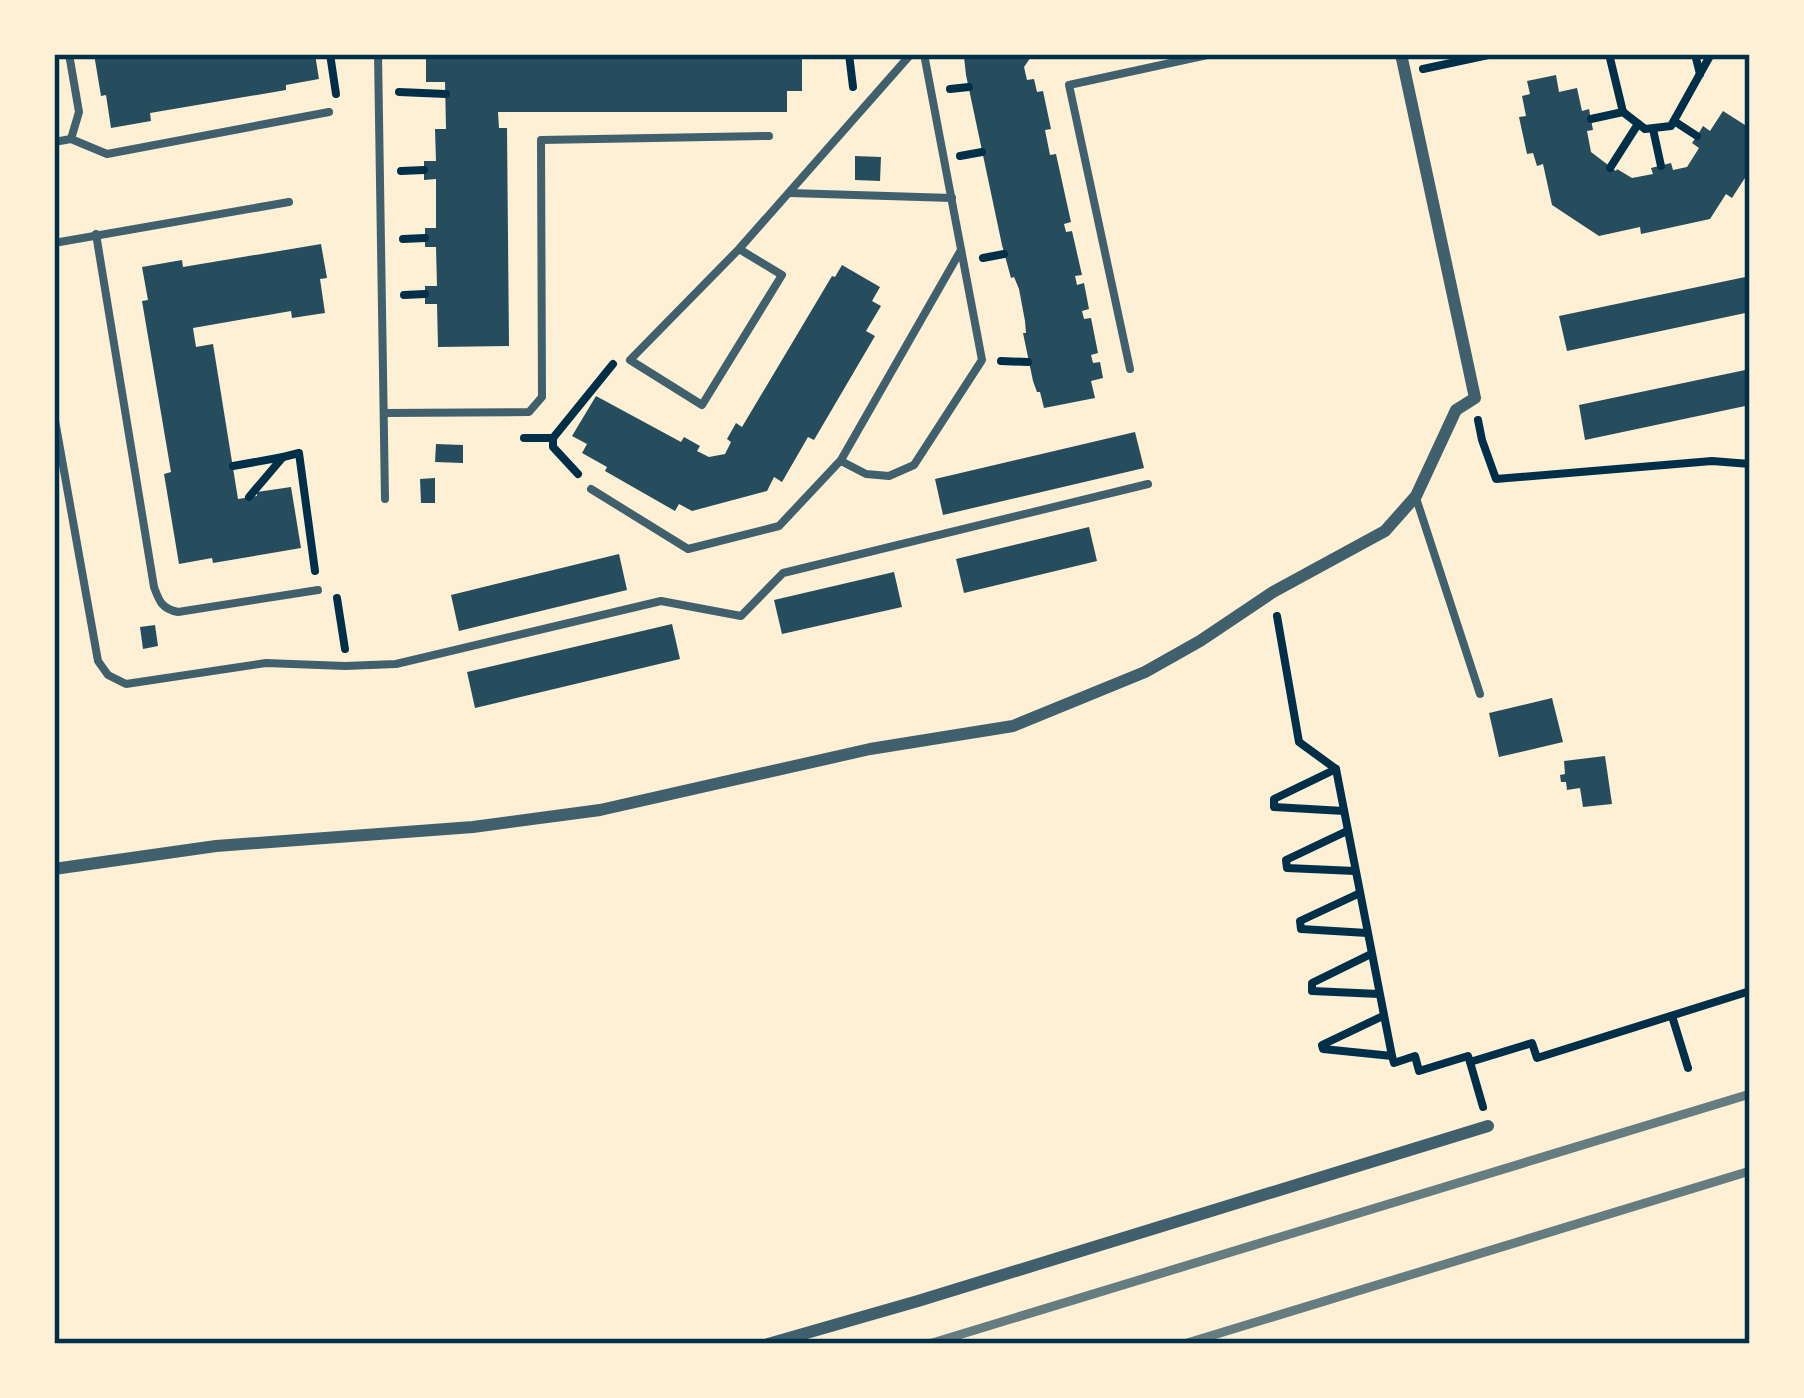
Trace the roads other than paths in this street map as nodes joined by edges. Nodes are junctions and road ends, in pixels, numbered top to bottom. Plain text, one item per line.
1 (69, 54) edge
2 (378, 54) edge
3 (911, 54) edge
4 (924, 54) edge
5 (1212, 54) edge
6 (1400, 54) edge
7 (329, 112) road end
8 (769, 136) dead end
9 (70, 139) junction
10 (54, 142) edge
11 (789, 193) junction
12 (952, 198) junction
13 (289, 202) dead end
14 (96, 234) junction
15 (54, 243) edge
16 (739, 248) junction
17 (962, 250) junction
18 (1130, 369) dead end
19 (384, 413) junction
20 (54, 415) edge
21 (841, 460) junction
22 (1148, 484) dead end
23 (591, 489) road end
24 (1416, 496) junction
25 (385, 499) dead end
26 (318, 590) road end
27 (1480, 694) dead end
28 (54, 869) edge
29 (1488, 1126) road end
30 (768, 1344) edge

1 - 9 lane
2 - 19 lane
3 - 11 lane
4 - 12 lane
5 - 18 lane
6 - 24 street
7 - 9 lane
8 - 19 lane
9 - 10 lane
11 - 12 lane
11 - 16 lane
12 - 17 lane
13 - 14 lane
14 - 15 lane
14 - 26 lane
16 - 16 lane
17 - 21 lane
17 - 21 lane
19 - 25 lane
20 - 22 lane
21 - 23 lane
24 - 27 lane
24 - 28 street
29 - 30 street

